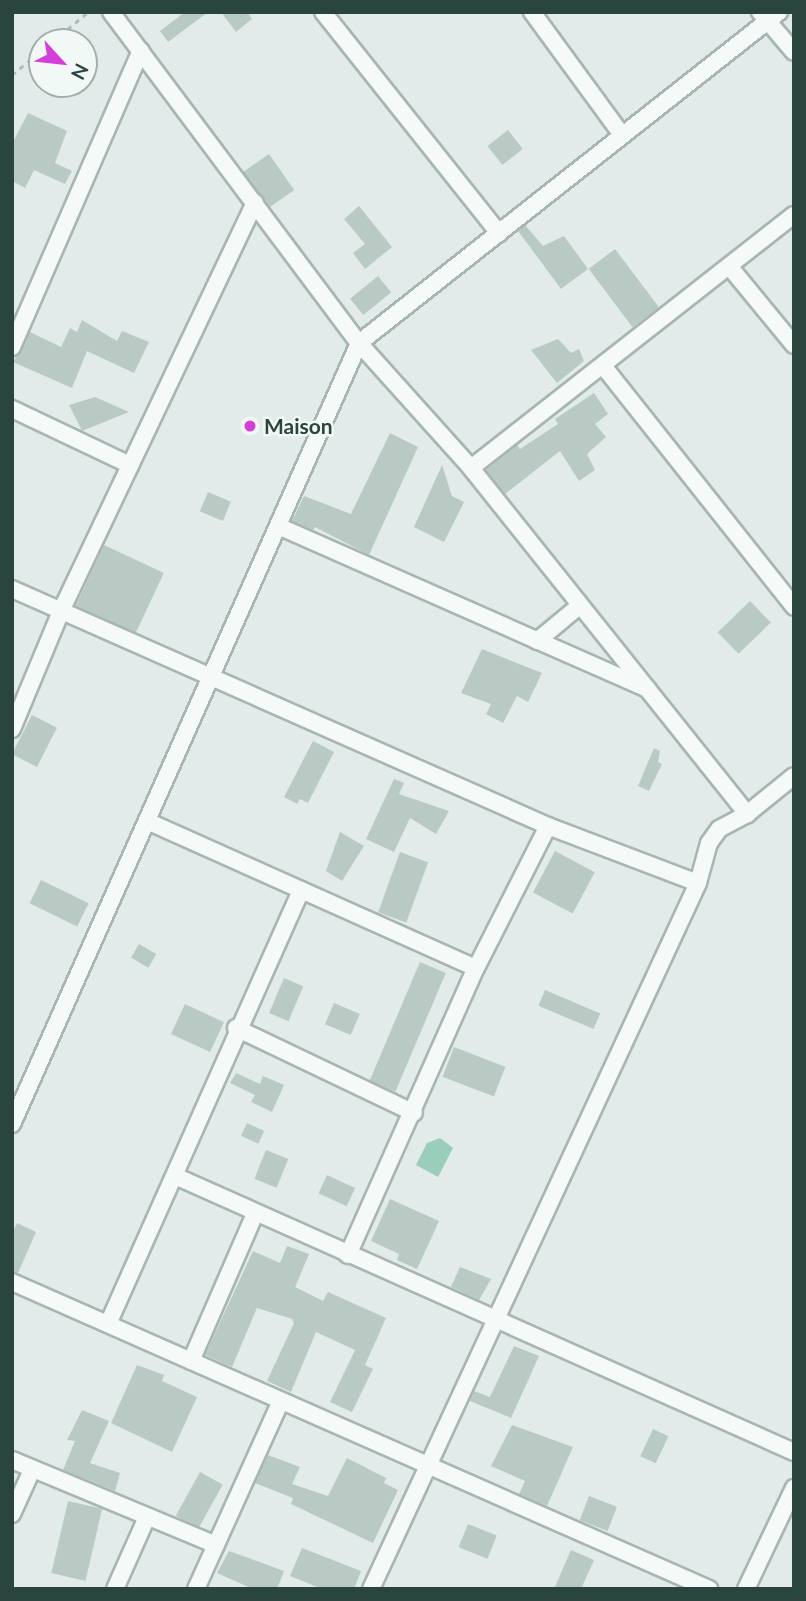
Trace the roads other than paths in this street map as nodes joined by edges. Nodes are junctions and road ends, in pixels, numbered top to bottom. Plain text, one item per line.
1 (111, 12) edge
2 (323, 12) edge
3 (532, 12) edge
4 (769, 15) edge
5 (141, 51) junction
6 (794, 52) edge
7 (622, 135) junction
8 (255, 203) junction
9 (794, 215) edge
10 (499, 233) junction
11 (729, 266) junction
12 (359, 343) junction
13 (794, 345) edge
14 (12, 346) edge
15 (604, 367) junction
16 (12, 409) edge
17 (130, 465) junction
18 (471, 468) junction
19 (278, 526) junction
20 (12, 589) edge
21 (578, 607) junction
22 (794, 607) edge
23 (61, 611) junction
24 (537, 640) junction
25 (211, 678) junction
26 (653, 692) junction
27 (12, 729) edge
28 (794, 775) edge
29 (747, 814) junction
30 (147, 821) junction
31 (548, 826) junction
32 (698, 883) junction
33 (301, 890) junction
34 (476, 968) junction
35 (236, 1028) junction
36 (414, 1113) junction
37 (14, 1118) edge
38 (175, 1176) junction
39 (255, 1214) junction
40 (348, 1255) junction
41 (12, 1282) edge
42 (496, 1318) junction
43 (108, 1324) junction
44 (191, 1361) junction
45 (281, 1401) junction
46 (794, 1452) edge
47 (12, 1460) edge
48 (428, 1465) junction
49 (32, 1469) junction
50 (794, 1488) edge
51 (12, 1514) edge
52 (147, 1517) junction
53 (216, 1545) junction
54 (115, 1589) edge
55 (196, 1589) edge
56 (371, 1589) edge
57 (709, 1589) edge
58 (746, 1589) edge

1 - 5 street
2 - 10 street
3 - 7 street
4 - 6 street
4 - 7 street
5 - 8 street
5 - 14 street
7 - 10 street
8 - 12 street
8 - 17 street
9 - 11 street
10 - 12 street
11 - 13 street
11 - 15 street
12 - 18 street
12 - 19 street
15 - 18 street
15 - 22 street
16 - 17 street
17 - 23 street
18 - 21 street
19 - 24 street
19 - 25 street
20 - 23 street
21 - 24 street
21 - 26 street
23 - 25 street
23 - 27 street
24 - 26 street
25 - 30 street
25 - 31 street
26 - 29 street
28 - 29 street
29 - 32 street
30 - 33 street
30 - 37 street
31 - 32 street
31 - 34 street
32 - 42 street
33 - 34 street
33 - 35 street
34 - 36 street
35 - 36 street
35 - 38 street
36 - 40 street
38 - 39 street
38 - 43 street
39 - 40 street
39 - 44 street
40 - 42 street
41 - 43 street
42 - 46 street
42 - 48 street
43 - 44 street
44 - 45 street
45 - 48 street
45 - 53 street
47 - 49 street
48 - 56 street
48 - 57 street
49 - 51 street
49 - 52 street
50 - 58 street
52 - 53 street
52 - 54 street
53 - 55 street

